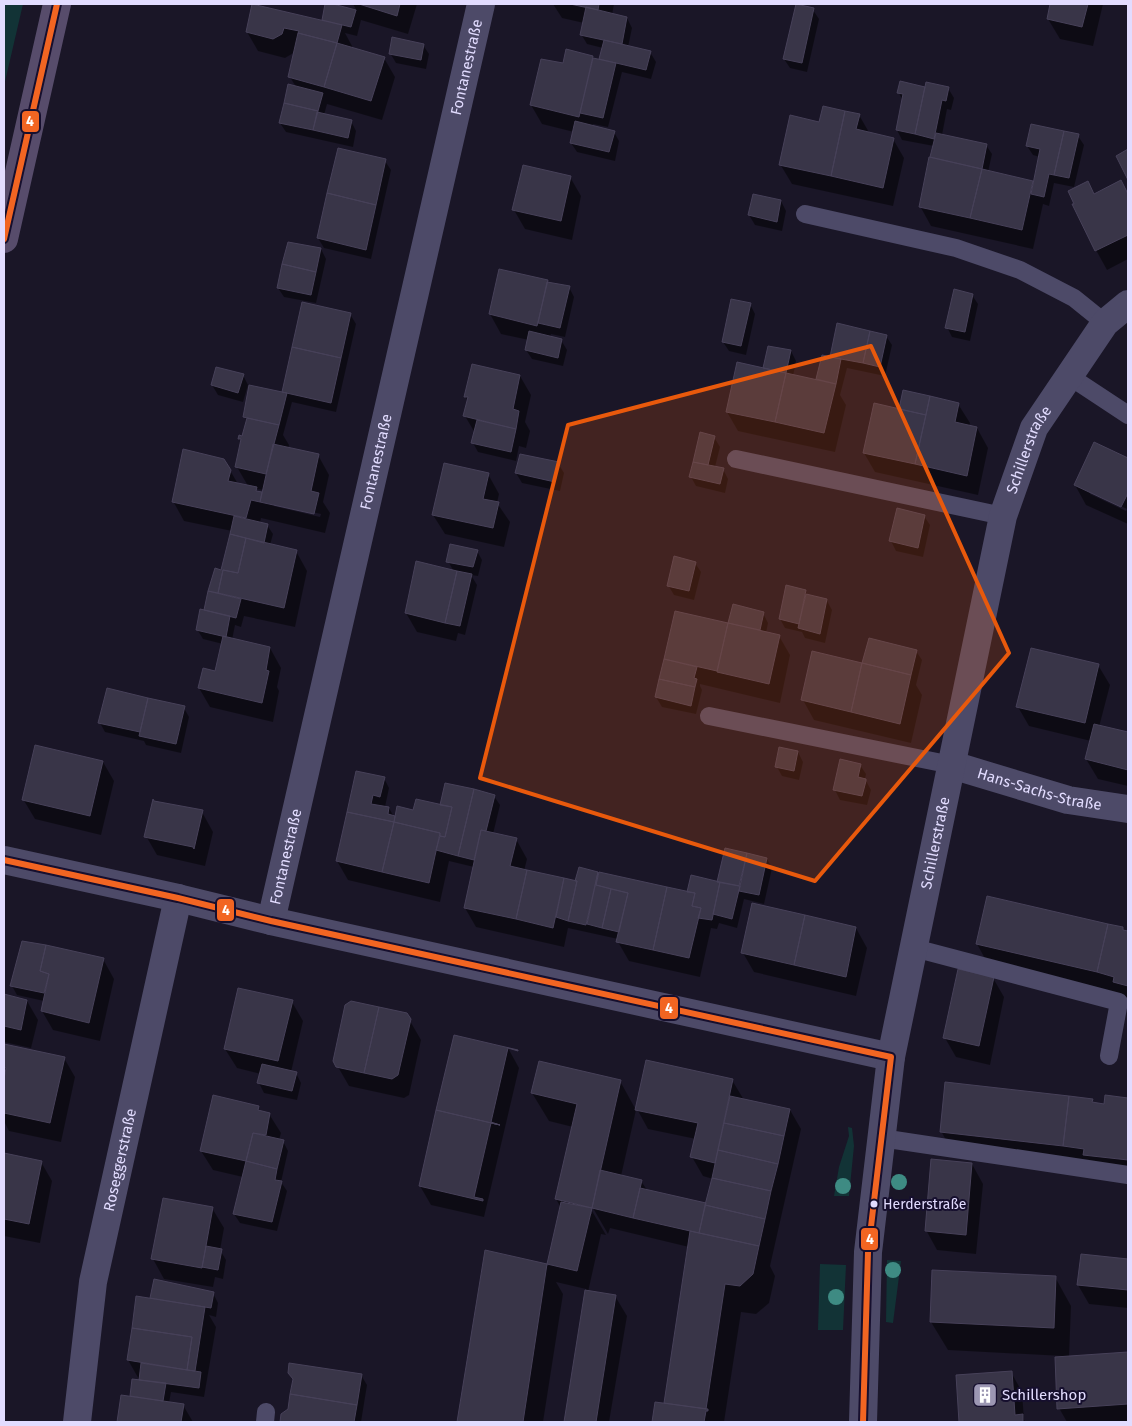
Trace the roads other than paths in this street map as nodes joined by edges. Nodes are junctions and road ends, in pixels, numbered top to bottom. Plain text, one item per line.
1 (57, 4) edge
2 (481, 4) edge
3 (805, 214) dead end
4 (4, 239) edge
5 (1128, 304) edge
6 (1105, 323) junction
7 (1070, 376) junction
8 (1128, 414) edge
9 (736, 459) dead end
10 (1003, 516) junction
11 (709, 716) dead end
12 (952, 765) junction
13 (1128, 809) edge
14 (4, 860) edge
15 (178, 898) junction
16 (271, 921) junction
17 (914, 948) junction
18 (1109, 1056) dead end
19 (891, 1057) junction
20 (881, 1138) junction
21 (1128, 1175) edge
22 (77, 1422) edge
23 (863, 1422) edge

1 - 4 main road
2 - 16 street, Fontanestraße
3 - 6 lane
5 - 6 street, Schillerstraße
6 - 7 street, Schillerstraße
7 - 8 lane
7 - 10 street, Schillerstraße
9 - 10 lane
10 - 12 street, Schillerstraße
11 - 12 lane
12 - 13 street, Hans-Sachs-Straße
12 - 17 street, Schillerstraße
14 - 15 street
15 - 16 street
15 - 22 street, Roseggerstraße
16 - 19 street
17 - 18 lane
17 - 19 street, Schillerstraße
19 - 20 street, Schillerstraße
20 - 21 lane
20 - 23 street, Schillerstraße

